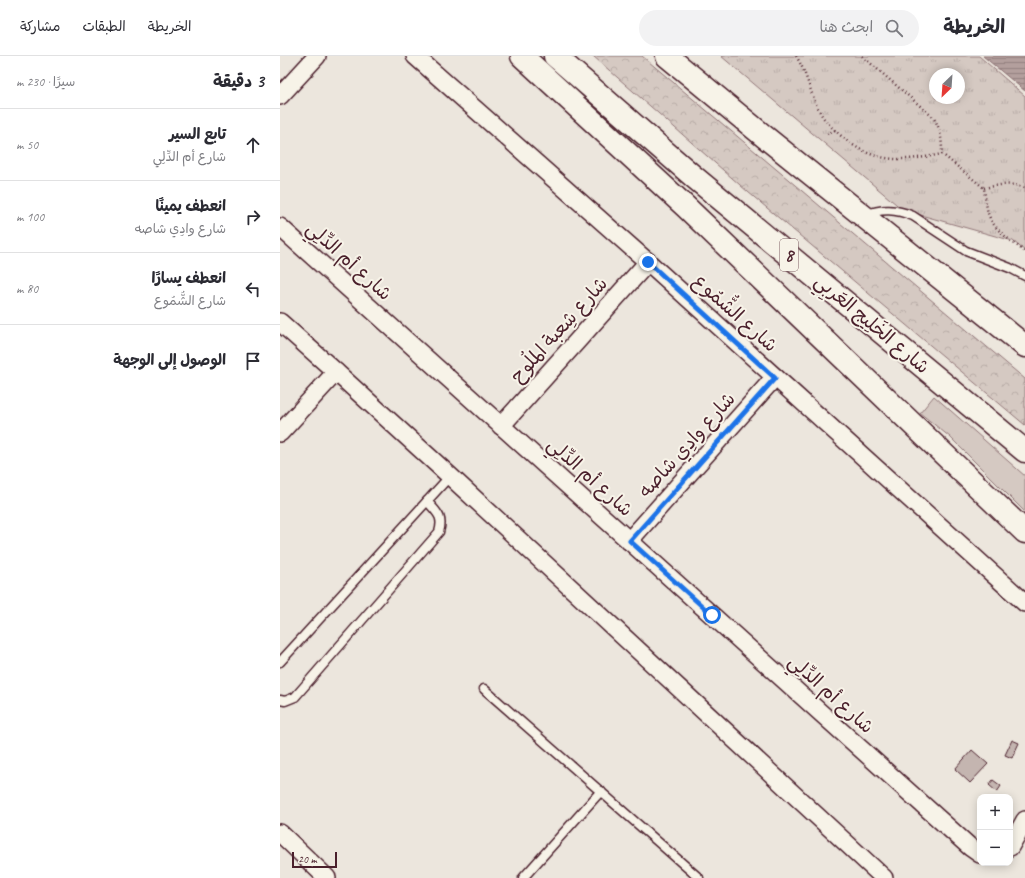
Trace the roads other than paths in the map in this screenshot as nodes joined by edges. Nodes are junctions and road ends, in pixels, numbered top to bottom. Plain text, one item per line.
1 (317, 56) edge
2 (415, 56) edge
3 (522, 56) edge
4 (555, 56) edge
5 (668, 56) edge
6 (280, 96) edge
7 (864, 216) junction
8 (280, 227) edge
9 (648, 262) junction
10 (1025, 276) edge
11 (280, 322) edge
12 (1025, 346) edge
13 (336, 372) junction
14 (775, 378) junction
15 (501, 426) junction
16 (280, 433) edge
17 (1025, 451) edge
18 (450, 476) junction
19 (427, 501) junction
20 (1025, 532) edge
21 (630, 541) junction
22 (1025, 602) edge
23 (280, 662) edge
24 (484, 689) dead end
25 (280, 700) edge
26 (601, 791) junction
27 (1025, 820) edge
28 (280, 833) edge
29 (1013, 842) edge
30 (977, 852) edge
31 (327, 878) edge
32 (523, 878) edge
33 (699, 878) edge
34 (884, 878) edge

1 - 6 street
2 - 9 street, شارع الشُّمُوع
3 - 20 highway
4 - 17 highway, شارع الخَلِيج العَربِي / 8
5 - 7 highway
7 - 10 lane
7 - 12 highway
8 - 15 street, شارع أم الدِّلِي
9 - 14 street, شارع الشُّمُوع
9 - 15 street, شارع شِعبة الملُوح
11 - 13 street
13 - 16 street
13 - 18 street
14 - 21 street, شارع وادِي شاصه
14 - 22 street, شارع الشُّمُوع
15 - 21 street, شارع أم الدِّلِي
18 - 19 lane
18 - 34 street
19 - 23 lane
19 - 25 lane
21 - 30 street, شارع أم الدِّلِي
24 - 26 lane
26 - 32 lane
26 - 33 lane
27 - 29 street
28 - 31 street

